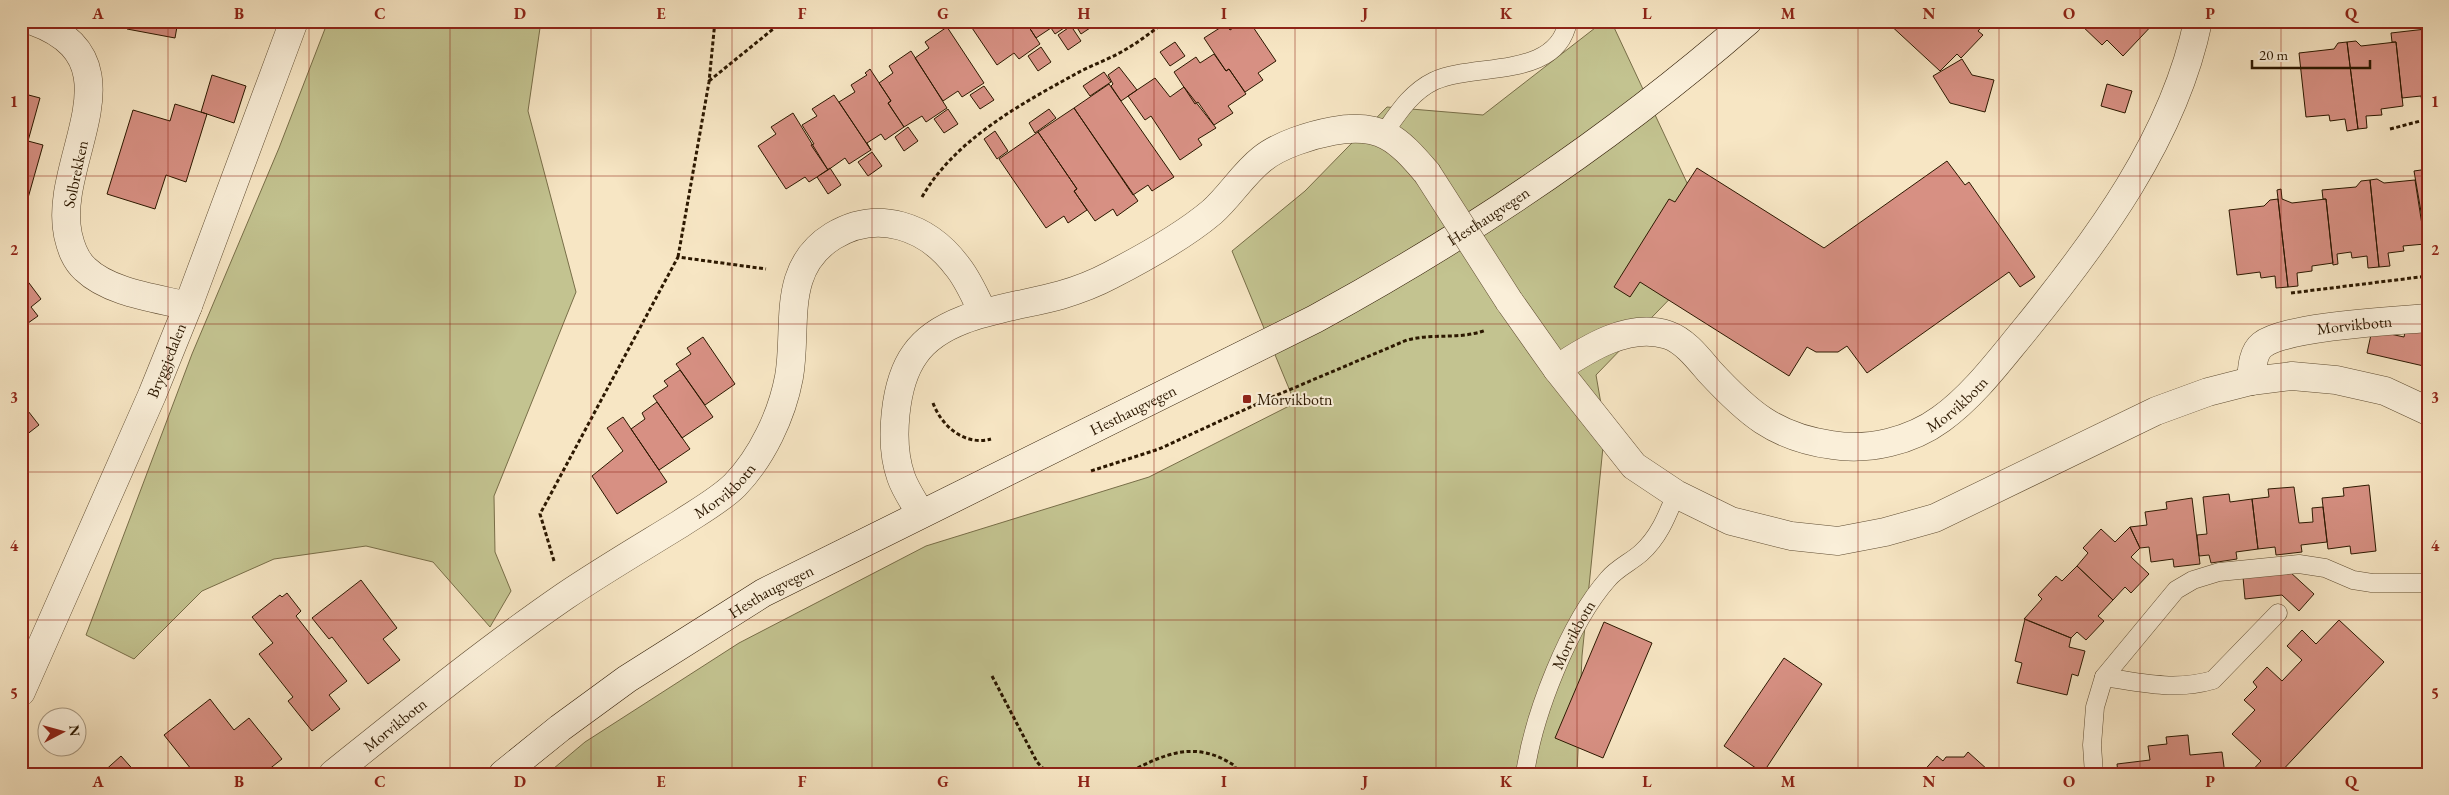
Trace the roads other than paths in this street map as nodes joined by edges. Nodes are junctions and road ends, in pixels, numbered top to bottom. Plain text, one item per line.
1 (33, 21) edge
2 (294, 21) edge
3 (1568, 21) edge
4 (1748, 21) edge
5 (2198, 21) edge
6 (1384, 132) junction
7 (188, 306) junction
8 (983, 312) junction
9 (2428, 318) edge
10 (1557, 369) junction
11 (2250, 381) junction
12 (2428, 411) edge
13 (1676, 494) junction
14 (921, 514) junction
15 (2428, 583) edge
16 (2278, 613) dead end
17 (2104, 677) junction
18 (21, 692) edge
19 (334, 774) edge
20 (503, 774) edge
21 (1525, 774) edge
22 (2094, 774) edge

1 - 7 street, Solbrekken
2 - 7 street, Bryggjedalen
3 - 6 lane
4 - 14 street, Hesthaugvegen
5 - 10 street, Morvikbotn
6 - 8 street
6 - 10 street, bridge
7 - 18 street, Bryggjedalen
8 - 14 street
8 - 19 street, Morvikbotn
9 - 11 street, Morvikbotn
10 - 13 street
11 - 12 street
11 - 13 street
13 - 21 lane, Morvikbotn
14 - 20 street, Hesthaugvegen
15 - 17 lane
16 - 17 lane
17 - 22 lane

